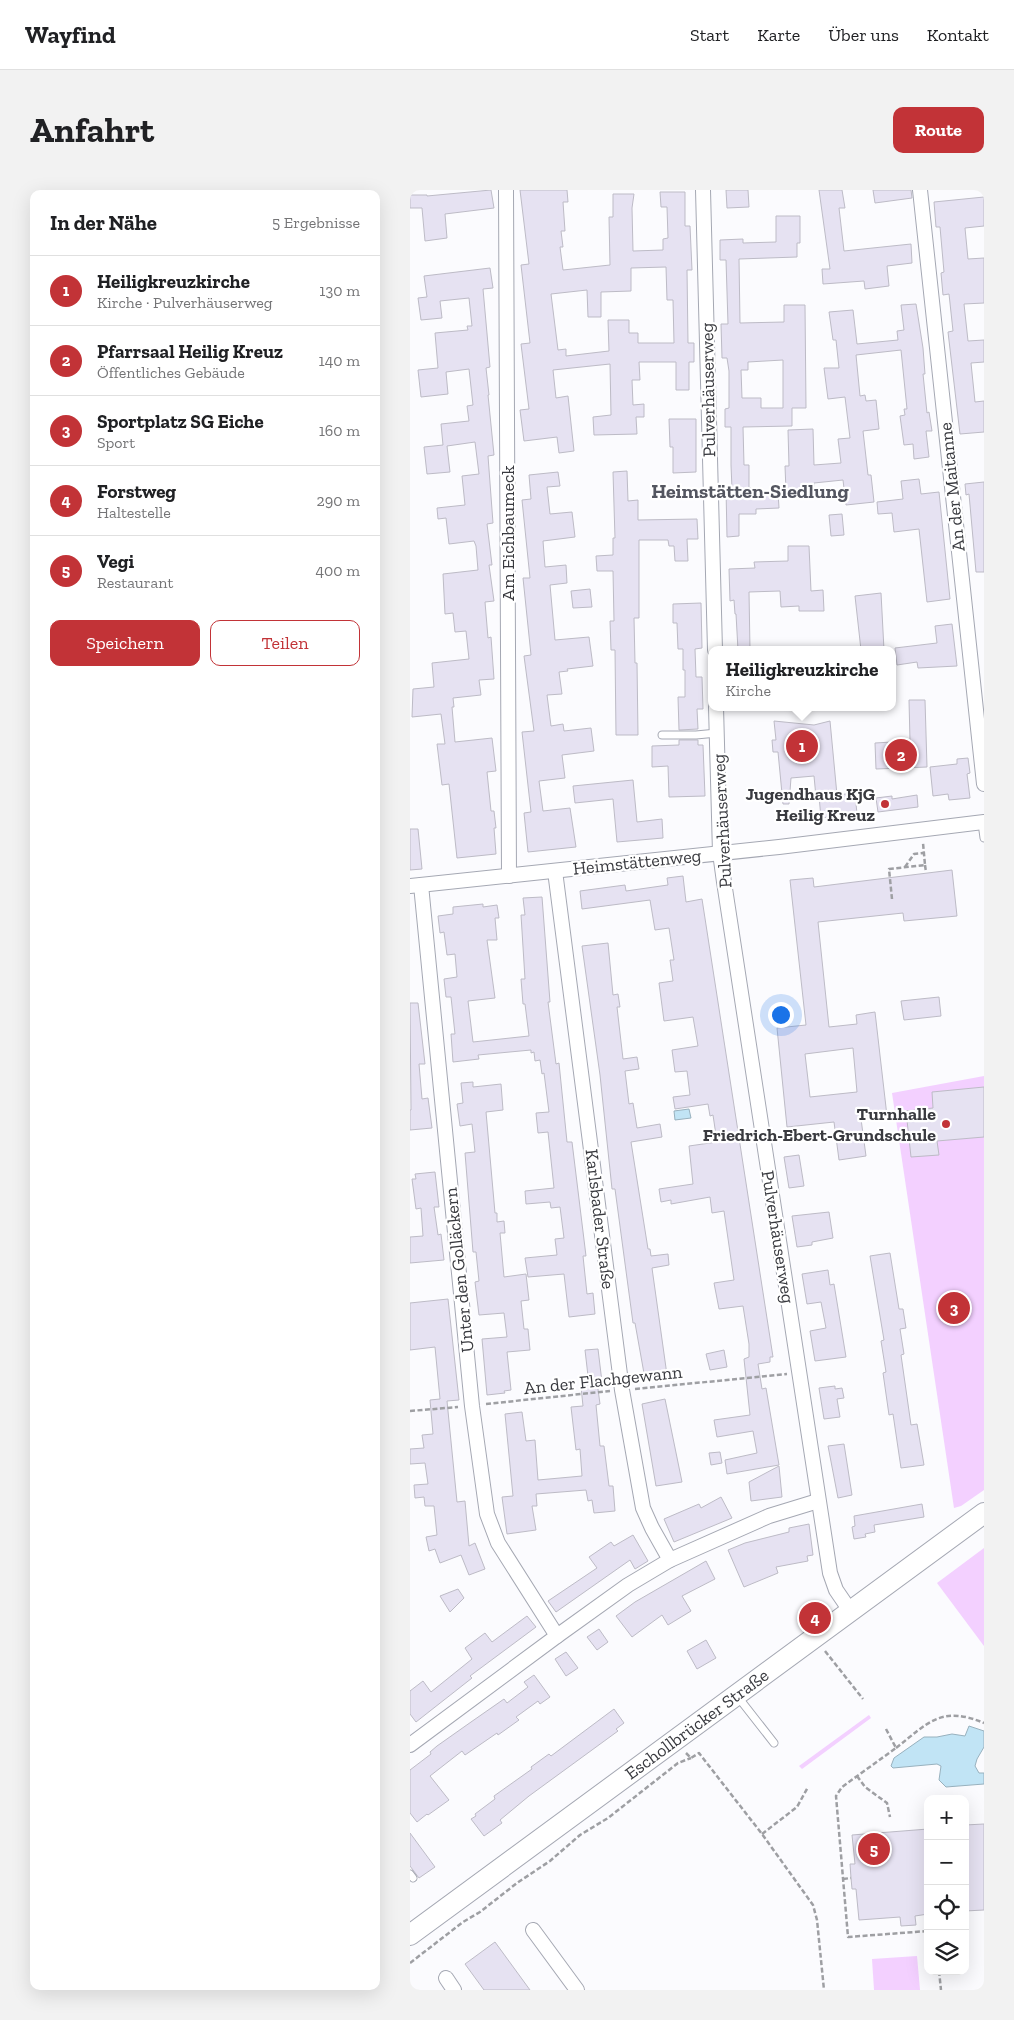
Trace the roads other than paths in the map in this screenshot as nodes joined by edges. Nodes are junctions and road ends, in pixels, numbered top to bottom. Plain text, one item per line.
1 (506, 190) edge
2 (703, 190) edge
3 (920, 190) edge
4 (715, 646) edge
5 (716, 711) edge
6 (717, 733) junction
7 (662, 735) dead end
8 (984, 784) edge
9 (983, 823) edge
10 (984, 838) edge
11 (720, 853) junction
12 (555, 871) junction
13 (509, 876) junction
14 (416, 886) edge
15 (818, 1501) junction
16 (984, 1513) edge
17 (670, 1560) junction
18 (851, 1612) junction
19 (557, 1636) junction
20 (736, 1695) junction
21 (774, 1742) dead end
22 (410, 1745) edge
23 (533, 1930) dead end
24 (410, 1935) edge
25 (446, 1978) dead end
26 (454, 1990) edge
27 (577, 1990) edge

1 - 13 street, Am Eichbaumeck
2 - 4 street, Pulverhäuserweg
3 - 8 street, An der Maitanne
5 - 6 street, Pulverhäuserweg
6 - 7 lane
6 - 11 street, Pulverhäuserweg
9 - 10 lane
9 - 11 street, Heimstättenweg
11 - 12 street, Heimstättenweg
11 - 15 street, Pulverhäuserweg
12 - 13 street, Heimstättenweg
12 - 17 street, Karlsbader Straße
13 - 14 street, Heimstättenweg
14 - 19 street, Unter den Golläckern
15 - 17 street
15 - 18 street, Pulverhäuserweg
16 - 18 main road, Eschollbrücker Straße
17 - 19 street
18 - 20 main road, Eschollbrücker Straße
19 - 22 street
20 - 21 lane
20 - 24 main road, Eschollbrücker Straße
23 - 27 street
25 - 26 street

